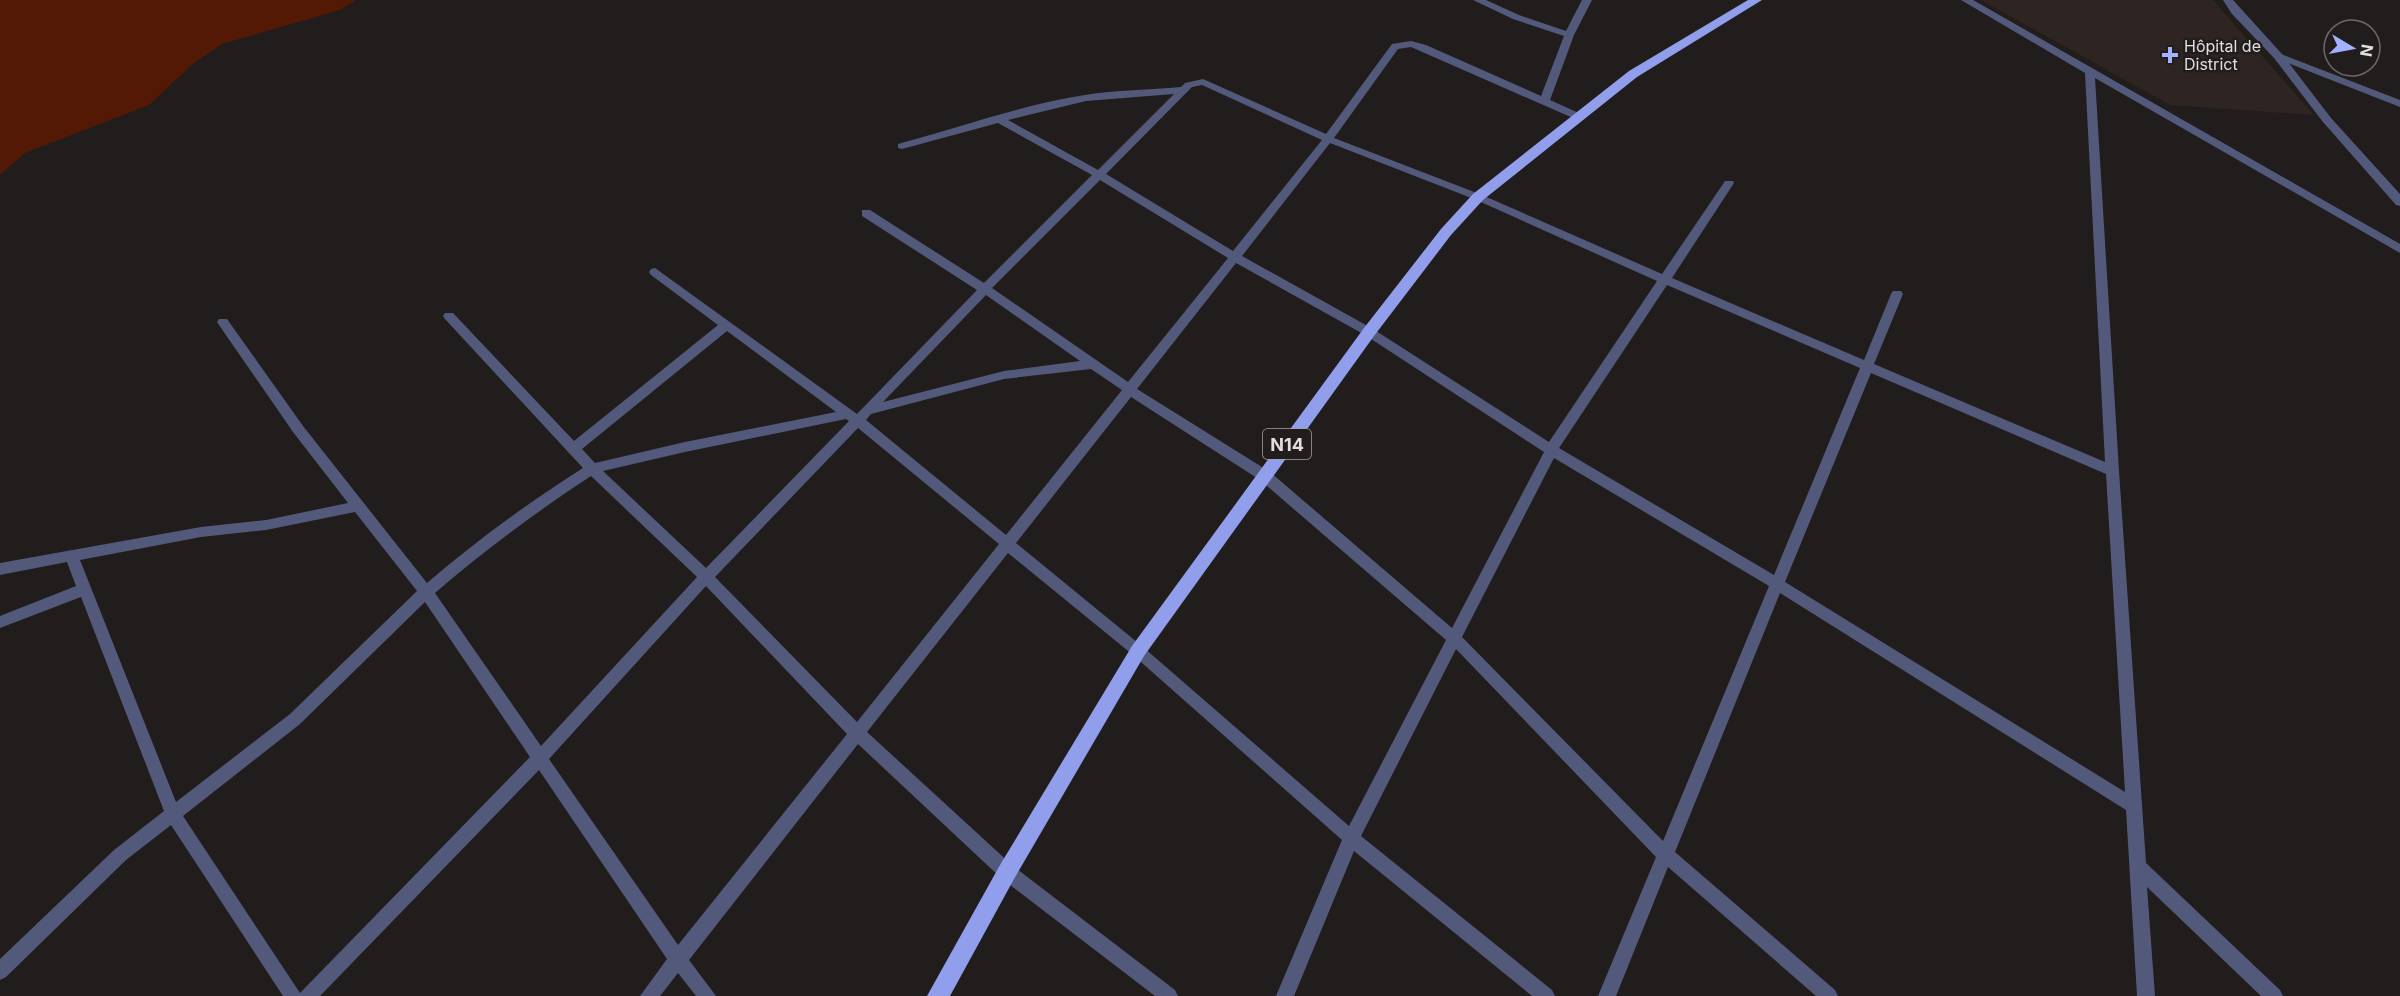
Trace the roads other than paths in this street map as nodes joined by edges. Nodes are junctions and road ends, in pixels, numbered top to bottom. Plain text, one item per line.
1 (1478, 0) edge
2 (1587, 0) edge
3 (1756, 0) edge
4 (1966, 0) edge
5 (2228, 0) edge
6 (1569, 35) junction
7 (2278, 56) junction
8 (2090, 72) junction
9 (1184, 90) junction
10 (1545, 100) junction
11 (2400, 104) edge
12 (1577, 116) junction
13 (997, 118) junction
14 (1328, 139) junction
15 (902, 146) dead end
16 (1100, 175) junction
17 (1729, 183) dead end
18 (1478, 197) junction
19 (2400, 202) edge
20 (866, 213) dead end
21 (2400, 249) edge
22 (1235, 257) junction
23 (655, 272) dead end
24 (1665, 280) junction
25 (985, 289) junction
26 (1897, 294) dead end
27 (449, 316) dead end
28 (223, 322) dead end
29 (726, 325) junction
30 (1369, 332) junction
31 (1093, 364) junction
32 (1868, 366) junction
33 (1130, 390) junction
34 (869, 410) junction
35 (854, 418) junction
36 (573, 449) junction
37 (1551, 450) junction
38 (592, 469) junction
39 (2112, 471) junction
40 (1265, 476) junction
41 (359, 506) junction
42 (1009, 544) junction
43 (72, 557) junction
44 (0, 569) edge
45 (706, 577) junction
46 (1777, 584) junction
47 (85, 589) junction
48 (426, 592) junction
49 (0, 622) edge
50 (1455, 639) junction
51 (1138, 651) junction
52 (857, 733) junction
53 (540, 758) junction
54 (2134, 806) junction
55 (173, 814) junction
56 (1351, 838) junction
57 (1665, 854) junction
58 (2138, 867) junction
59 (1007, 872) junction
60 (678, 960) junction
61 (0, 971) edge
62 (293, 996) edge
63 (308, 996) edge
64 (650, 996) edge
65 (707, 996) edge
66 (938, 996) edge
67 (1169, 996) edge
68 (1285, 996) edge
69 (1546, 996) edge
70 (1607, 996) edge
71 (1829, 996) edge
72 (2146, 996) edge
73 (2274, 996) edge

1 - 6 street
2 - 6 street
3 - 12 highway, N14
4 - 8 street
5 - 7 street
6 - 10 street
7 - 11 street
7 - 19 street
8 - 21 street
8 - 39 street
9 - 13 street
9 - 14 street
9 - 16 street
10 - 12 street
10 - 14 street
12 - 18 highway, N14
13 - 15 street
13 - 16 street
14 - 18 street
14 - 22 street
16 - 22 street
16 - 25 street
17 - 24 street
18 - 24 street
18 - 30 highway, N14
20 - 25 street
22 - 30 street
22 - 33 street
23 - 29 street
24 - 32 street
24 - 37 street
25 - 31 street
25 - 34 street
26 - 32 street
27 - 36 street
28 - 41 street
29 - 35 street
29 - 36 street
30 - 37 street
30 - 40 highway, N14
31 - 33 street
31 - 34 street
32 - 39 street
32 - 46 street
33 - 40 street
33 - 42 street
34 - 35 street
35 - 38 street
35 - 42 street
35 - 45 street
36 - 38 street
37 - 46 street
37 - 50 street
38 - 45 street
38 - 48 street
39 - 54 street
40 - 50 street
40 - 51 highway, N14
41 - 43 street
41 - 48 street
42 - 51 street
42 - 52 street
43 - 44 street
43 - 47 street
45 - 52 street
45 - 53 street
46 - 54 street
46 - 57 street
47 - 49 street
47 - 55 street
48 - 53 street
48 - 55 street
50 - 56 street
50 - 57 street
51 - 56 street
51 - 59 highway, N14
52 - 59 street
52 - 60 street
53 - 60 street
53 - 63 street
54 - 58 street
55 - 61 street
55 - 62 street
56 - 68 street
56 - 69 street
57 - 70 street
57 - 71 street
58 - 72 street
58 - 73 street
59 - 66 highway, N14
59 - 67 street
60 - 64 street
60 - 65 street

